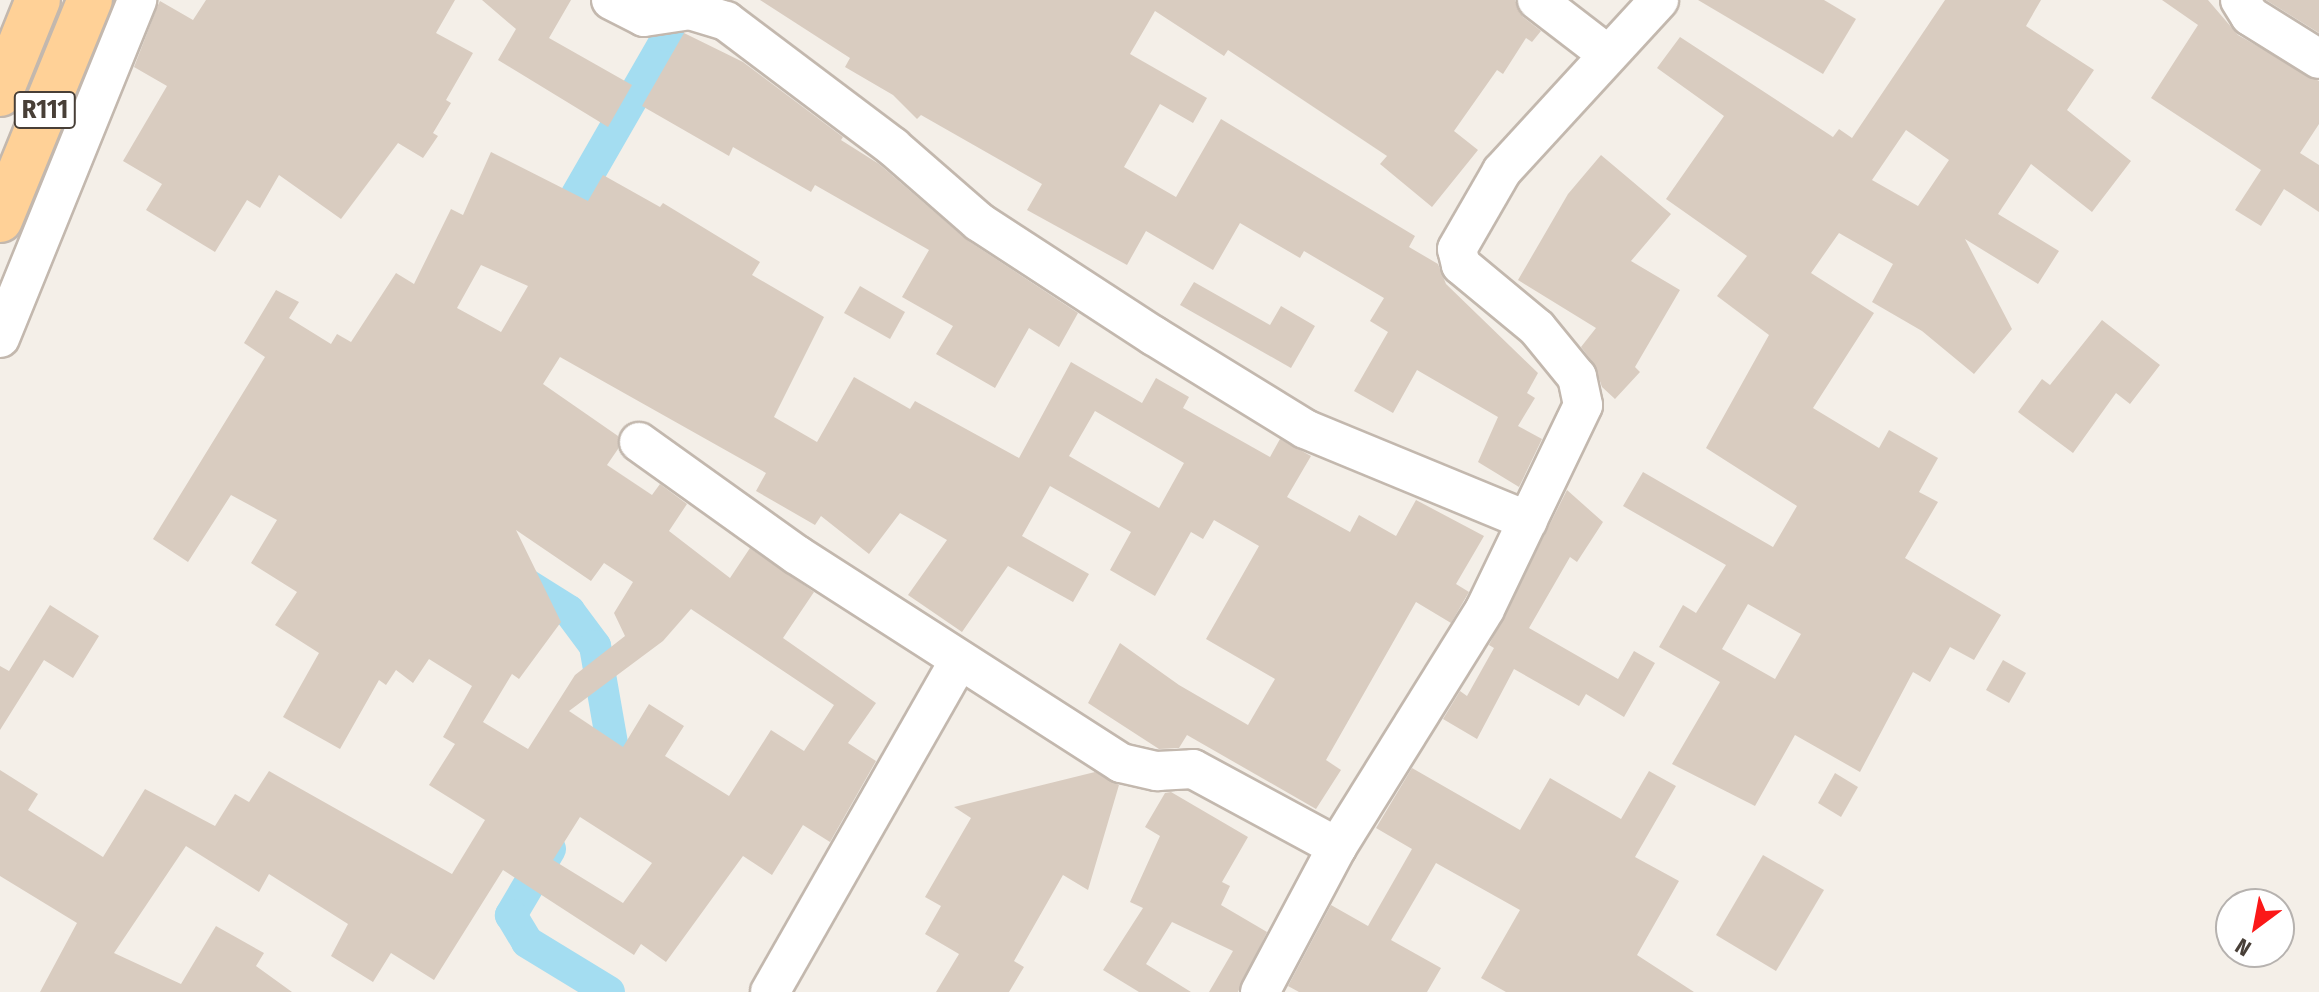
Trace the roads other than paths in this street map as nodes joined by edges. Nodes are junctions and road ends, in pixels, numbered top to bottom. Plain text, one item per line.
1 (38, 0) edge
2 (90, 0) edge
3 (137, 0) edge
4 (611, 0) edge
5 (1537, 0) edge
6 (1659, 0) edge
7 (2240, 0) edge
8 (1607, 54) junction
9 (2319, 59) edge
10 (0, 94) edge
11 (0, 220) edge
12 (0, 338) edge
13 (639, 442) dead end
14 (1528, 521) junction
15 (959, 660) junction
16 (1337, 847) junction
17 (770, 992) edge
18 (1260, 992) edge

1 - 10 main road, R111
2 - 11 main road, R111
3 - 12 street
4 - 14 street
5 - 8 street
6 - 8 street
7 - 9 street
8 - 14 street
13 - 15 street
14 - 16 street
15 - 16 street
15 - 17 street
16 - 18 street

